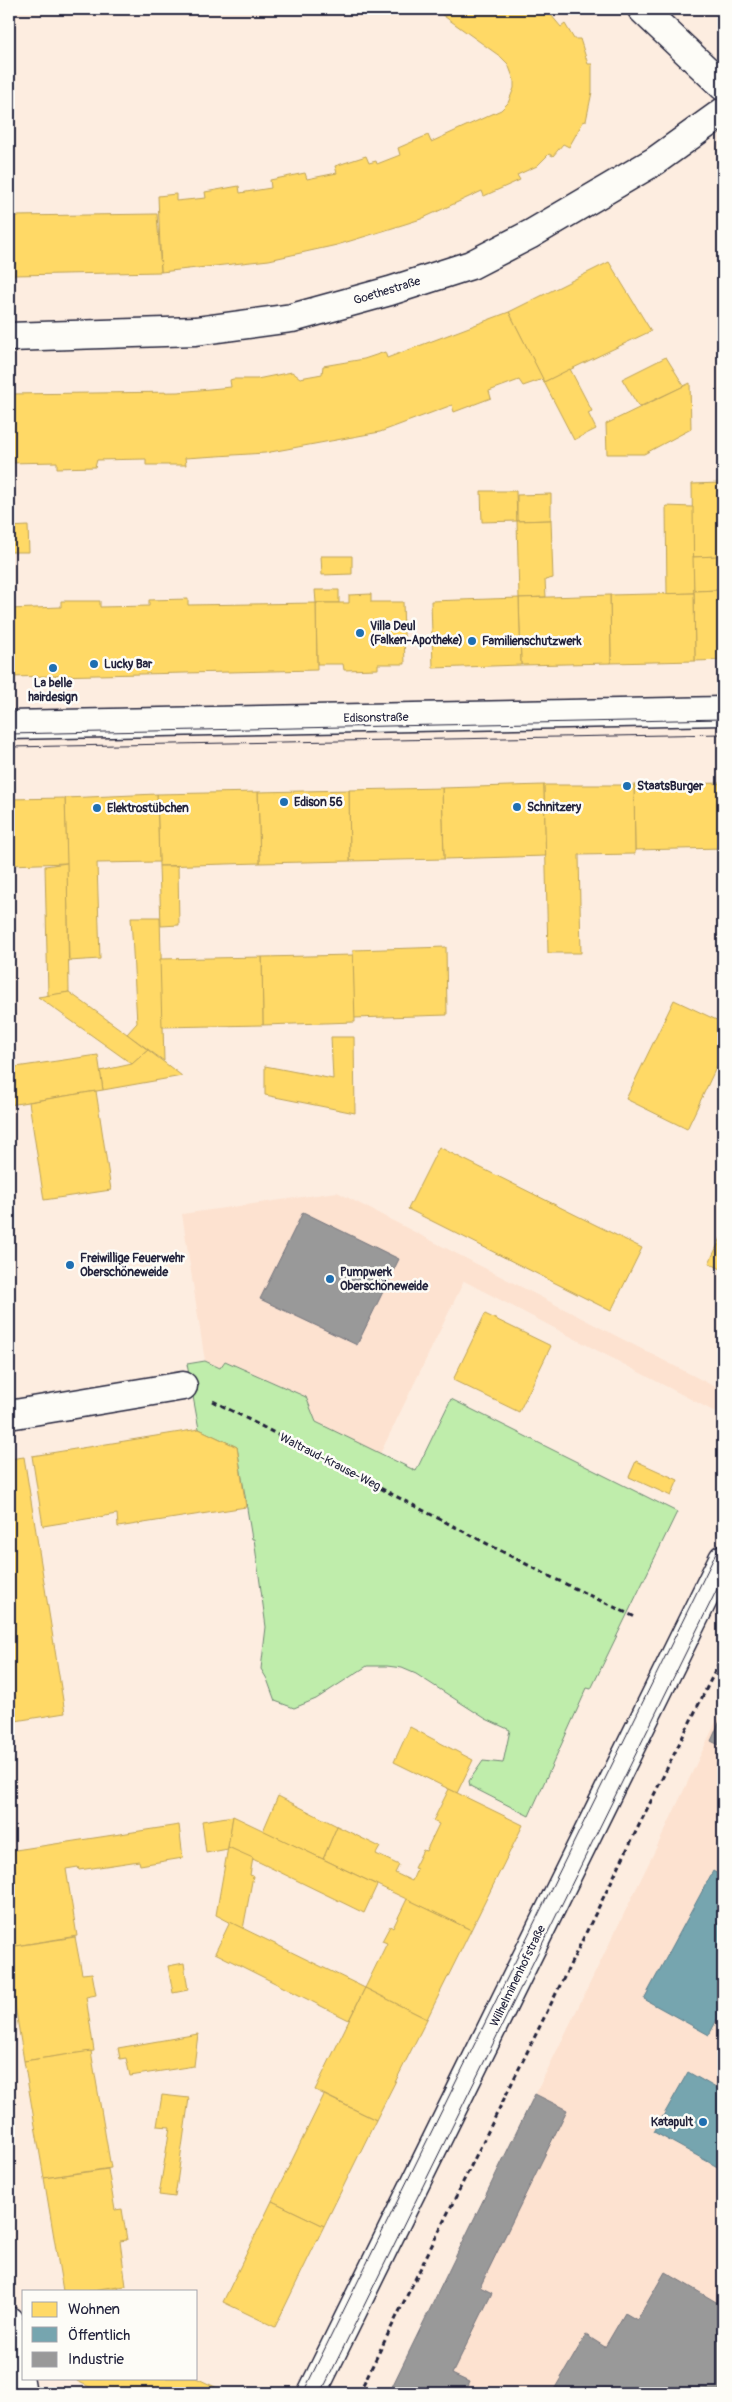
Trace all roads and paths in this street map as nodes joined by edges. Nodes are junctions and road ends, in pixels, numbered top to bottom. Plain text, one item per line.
1 (642, 9) edge
2 (723, 86) edge
3 (723, 112) edge
4 (9, 336) edge
5 (723, 711) edge
6 (15, 728) edge
7 (183, 1386) joint
8 (9, 1415) edge
9 (723, 1558) edge
10 (635, 1617) dead end
11 (723, 1655) edge
12 (9, 2321) edge
13 (22, 2393) edge
14 (312, 2393) edge
15 (359, 2393) edge

1 - 2 street
3 - 4 street, Goethestraße
5 - 6 street, Edisonstraße
7 - 8 street
7 - 10 path, Waltraud-Krause-Weg
9 - 14 street, Wilhelminenhofstraße
11 - 15 path
12 - 13 street

